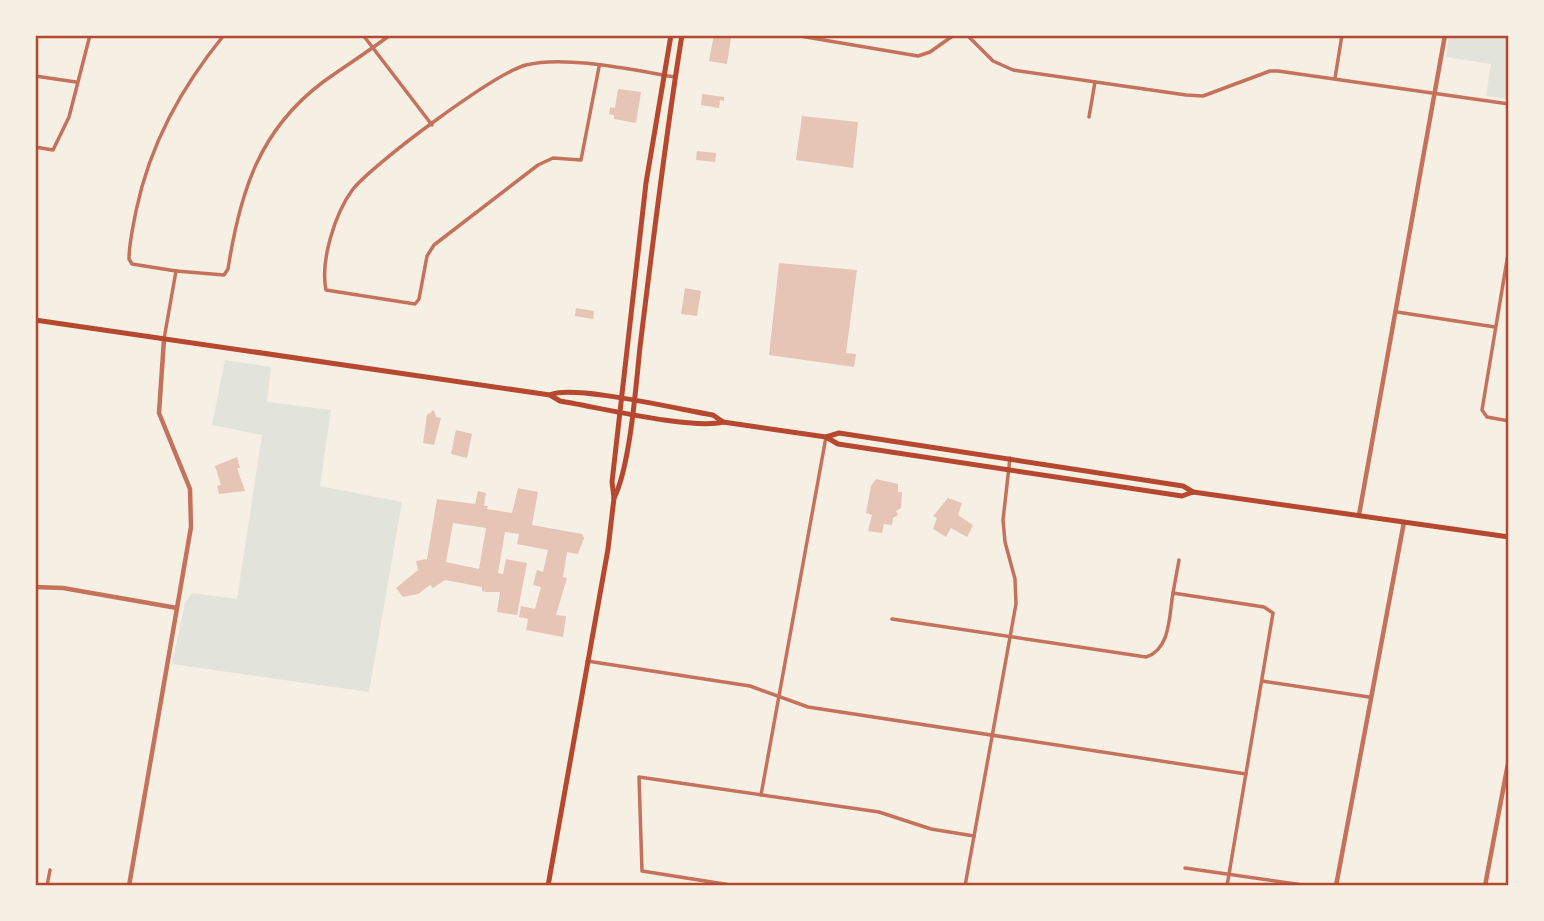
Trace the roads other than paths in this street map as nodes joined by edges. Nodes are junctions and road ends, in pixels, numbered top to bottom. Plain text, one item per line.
1 (90, 35) edge
2 (224, 35) edge
3 (363, 35) edge
4 (390, 35) edge
5 (671, 35) edge
6 (682, 35) edge
7 (794, 35) edge
8 (954, 35) edge
9 (967, 35) edge
10 (1342, 35) edge
11 (1445, 35) edge
12 (373, 48) junction
13 (599, 67) junction
14 (665, 75) junction
15 (35, 76) edge
16 (675, 77) junction
17 (1335, 78) junction
18 (76, 82) junction
19 (1095, 82) junction
20 (1434, 93) junction
21 (1509, 104) edge
22 (1089, 117) dead end
23 (432, 125) junction
24 (35, 147) edge
25 (1509, 248) edge
26 (176, 271) junction
27 (1397, 312) junction
28 (35, 320) edge
29 (1495, 327) junction
30 (164, 339) junction
31 (550, 395) junction
32 (621, 400) junction
33 (633, 402) junction
34 (621, 411) junction
35 (631, 413) junction
36 (1509, 421) edge
37 (723, 422) junction
38 (826, 438) junction
39 (1010, 458) junction
40 (1009, 469) junction
41 (1193, 492) junction
42 (614, 498) junction
43 (1359, 515) junction
44 (1404, 522) junction
45 (1509, 537) edge
46 (1179, 560) dead end
47 (35, 587) edge
48 (1173, 593) junction
49 (177, 608) junction
50 (892, 619) dead end
51 (1009, 635) junction
52 (586, 661) junction
53 (1262, 681) junction
54 (779, 696) junction
55 (1369, 697) junction
56 (992, 735) junction
57 (1509, 758) edge
58 (1246, 774) junction
59 (761, 795) junction
60 (974, 836) junction
61 (1185, 868) dead end
62 (50, 870) dead end
63 (1229, 875) junction
64 (47, 886) edge
65 (129, 886) edge
66 (548, 886) edge
67 (737, 886) edge
68 (965, 886) edge
69 (1227, 886) edge
70 (1310, 886) edge
71 (1336, 886) edge
72 (1485, 886) edge

1 - 18 street
2 - 26 street
3 - 12 street
4 - 12 street
5 - 14 main road
6 - 16 main road
7 - 8 street
9 - 19 street
10 - 17 street
11 - 20 street
12 - 23 street
12 - 26 street
13 - 14 street
13 - 23 street
13 - 23 street
14 - 16 street
14 - 32 main road
15 - 18 street
16 - 33 main road
17 - 19 street
17 - 20 street
18 - 24 street
19 - 22 street
20 - 21 street
20 - 27 street
25 - 29 street
26 - 30 street
27 - 29 street
27 - 43 street
28 - 30 main road
29 - 36 street
30 - 31 main road
30 - 49 street
31 - 32 main road
31 - 34 main road
32 - 33 main road
32 - 34 main road
33 - 35 main road
33 - 37 main road
34 - 35 main road
34 - 42 main road
35 - 37 main road
35 - 42 main road
37 - 38 main road
38 - 39 main road
38 - 40 main road
38 - 54 street
39 - 40 street
39 - 41 main road
40 - 41 main road
40 - 51 street
41 - 43 main road
42 - 52 main road
43 - 44 main road
44 - 45 main road
44 - 55 street
46 - 48 street
47 - 49 street
48 - 51 street
48 - 53 street
49 - 65 street
50 - 51 street
51 - 56 street
52 - 54 street
52 - 66 main road
53 - 55 street
53 - 58 street
54 - 56 street
54 - 59 street
55 - 71 street
56 - 58 street
56 - 60 street
57 - 72 street
58 - 63 street
59 - 60 street
59 - 67 street
60 - 68 street
61 - 63 street
62 - 64 street
63 - 69 street
63 - 70 street

